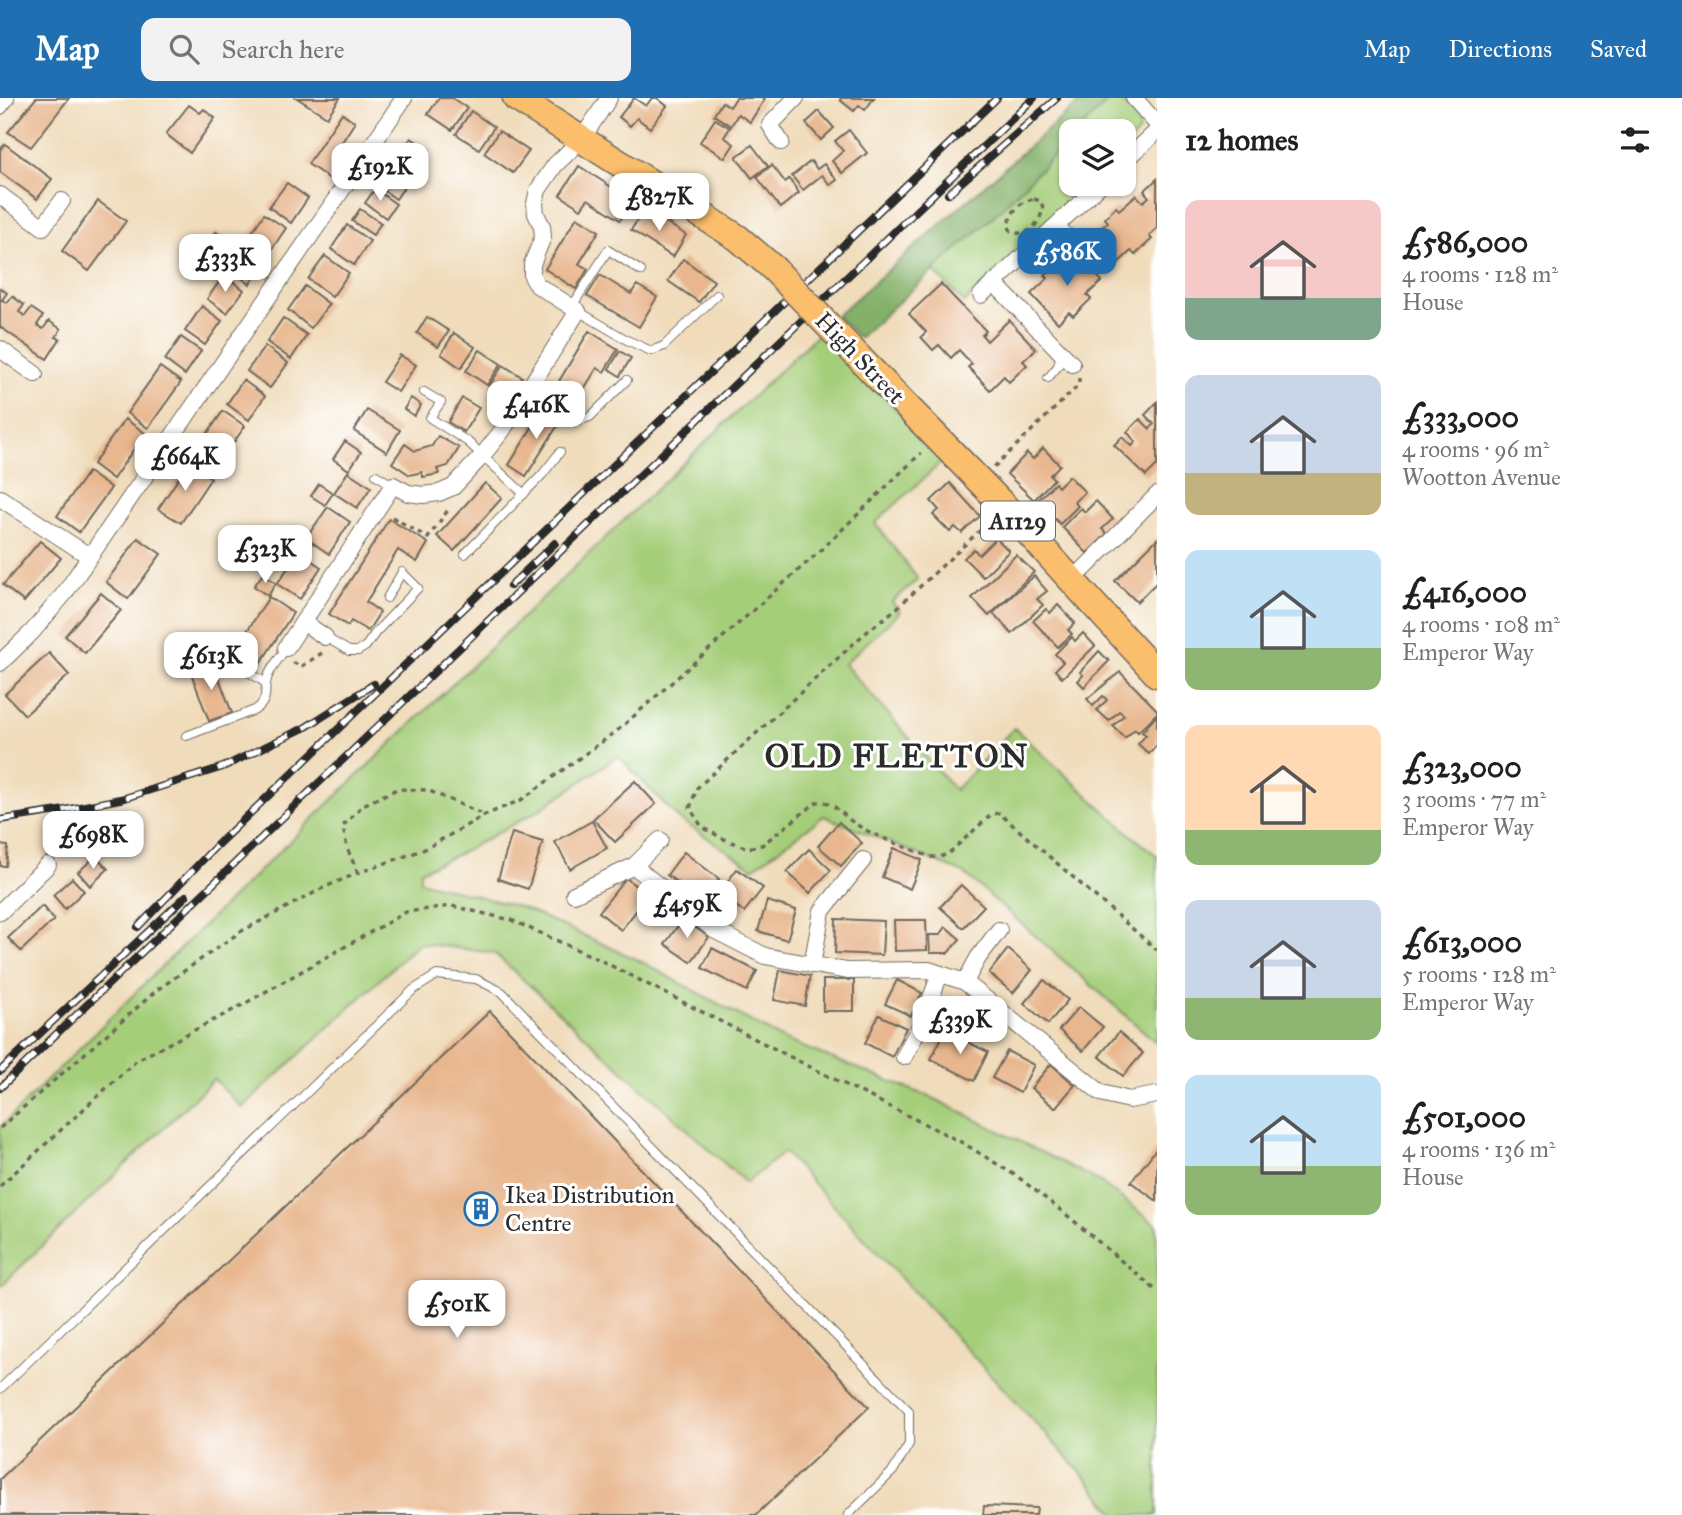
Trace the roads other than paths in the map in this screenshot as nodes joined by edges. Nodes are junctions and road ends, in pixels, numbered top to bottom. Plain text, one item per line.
1 (6, 98) edge
2 (404, 98) edge
3 (516, 98) edge
4 (609, 98) edge
5 (796, 98) edge
6 (1134, 98) edge
7 (0, 106) edge
8 (1157, 124) edge
9 (1157, 131) edge
10 (581, 140) junction
11 (781, 142) dead end
12 (1136, 151) edge
13 (0, 195) edge
14 (1088, 196) edge
15 (62, 201) dead end
16 (1059, 223) junction
17 (1094, 259) dead end
18 (641, 271) dead end
19 (995, 283) junction
20 (717, 295) dead end
21 (981, 295) dead end
22 (574, 310) junction
23 (0, 349) edge
24 (1066, 359) joint
25 (35, 374) dead end
26 (1048, 378) dead end
27 (627, 380) dead end
28 (424, 392) dead end
29 (526, 394) junction
30 (560, 452) dead end
31 (482, 456) junction
32 (376, 475) dead end
33 (393, 485) junction
34 (524, 494) junction
35 (1157, 495) edge
36 (0, 498) edge
37 (465, 554) dead end
38 (89, 556) junction
39 (1073, 580) junction
40 (387, 597) dead end
41 (303, 622) junction
42 (329, 639) joint
43 (284, 652) joint
44 (0, 663) edge
45 (247, 671) dead end
46 (1157, 674) edge
47 (266, 683) junction
48 (186, 736) dead end
49 (660, 840) dead end
50 (863, 860) dead end
51 (48, 866) dead end
52 (634, 866) junction
53 (574, 894) dead end
54 (0, 912) edge
55 (999, 930) dead end
56 (812, 965) junction
57 (940, 974) junction
58 (965, 982) junction
59 (904, 1057) dead end
60 (1157, 1095) edge
61 (0, 1389) edge
62 (848, 1515) edge

1 - 7 street
2 - 38 street
3 - 10 main road, High Street / A1129
4 - 10 street
5 - 11 street
6 - 8 street
9 - 12 street
10 - 22 street
10 - 39 main road, High Street / A1129, bridge
13 - 15 street
14 - 16 street
16 - 17 lane
16 - 19 street
18 - 22 lane
19 - 21 street
19 - 24 street
20 - 22 lane
22 - 29 street
23 - 25 street
24 - 26 lane
27 - 29 lane
28 - 31 lane
29 - 31 street
30 - 34 lane
31 - 33 street
31 - 34 lane
32 - 33 lane
33 - 41 street
34 - 37 lane
35 - 39 street
36 - 38 street
38 - 44 street
39 - 46 main road, High Street / A1129
40 - 42 lane
41 - 42 street
41 - 43 street
43 - 47 lane
45 - 47 lane
47 - 48 lane
49 - 52 street
50 - 56 street
51 - 54 street
52 - 53 street
52 - 56 street
55 - 58 street
56 - 57 street
57 - 58 street
57 - 59 street
58 - 60 street
61 - 62 lane

